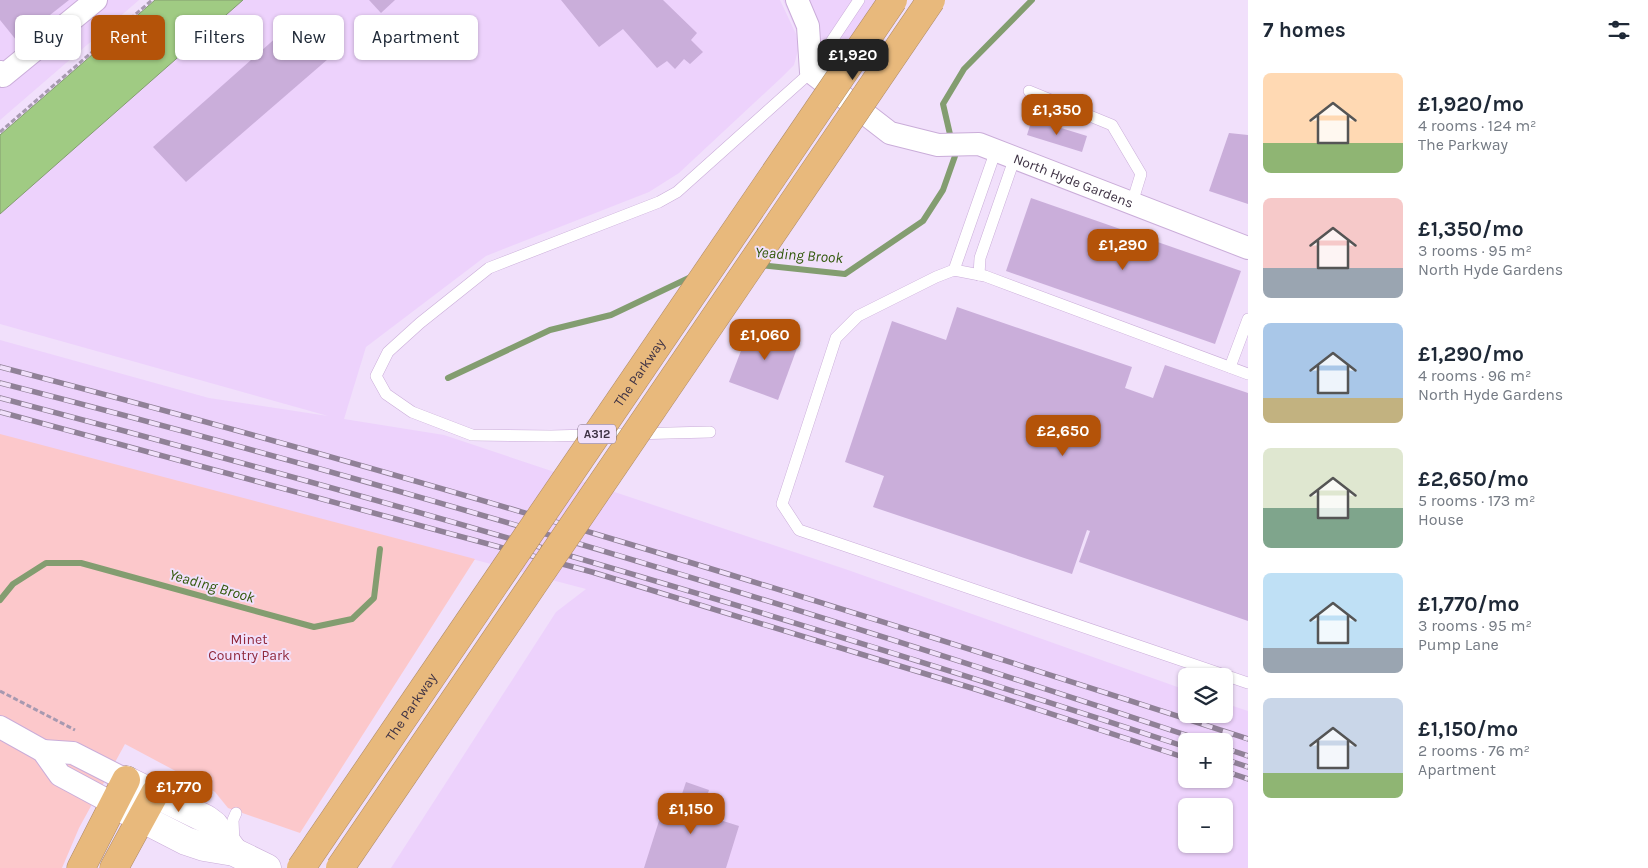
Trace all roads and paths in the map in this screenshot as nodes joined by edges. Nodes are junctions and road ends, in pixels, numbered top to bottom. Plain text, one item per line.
1 (96, 0) edge
2 (152, 0) edge
3 (796, 0) edge
4 (859, 0) edge
5 (893, 0) edge
6 (931, 0) edge
7 (811, 72) junction
8 (2, 74) edge
9 (1029, 91) dead end
10 (0, 132) edge
11 (997, 150) junction
12 (1132, 202) junction
13 (1248, 248) edge
14 (954, 270) junction
15 (979, 275) junction
16 (1248, 319) edge
17 (1230, 367) junction
18 (1248, 374) edge
19 (710, 432) dead end
20 (1248, 683) edge
21 (0, 691) edge
22 (49, 717) dead end
23 (0, 727) edge
24 (43, 751) junction
25 (126, 780) junction
26 (155, 793) junction
27 (114, 804) junction
28 (236, 813) dead end
29 (142, 818) junction
30 (234, 852) junction
31 (81, 868) edge
32 (114, 868) edge
33 (267, 868) edge
34 (301, 868) edge
35 (340, 868) edge

1 - 8 street
2 - 10 path
3 - 7 street
4 - 7 lane
5 - 34 highway, The Parkway / A312, bridge
6 - 35 highway, A312, bridge
7 - 11 street, North Hyde Gardens
7 - 19 lane
9 - 12 lane
11 - 12 street, North Hyde Gardens
11 - 14 lane
11 - 15 lane
12 - 13 street, North Hyde Gardens
14 - 15 lane
14 - 20 lane
15 - 17 lane
16 - 17 lane
17 - 18 lane
21 - 22 path
23 - 24 street
24 - 25 street
24 - 27 street
25 - 26 street
25 - 27 highway
26 - 29 highway
26 - 30 street
27 - 29 street
27 - 31 highway
28 - 30 lane
29 - 30 street
29 - 32 highway
30 - 33 street

